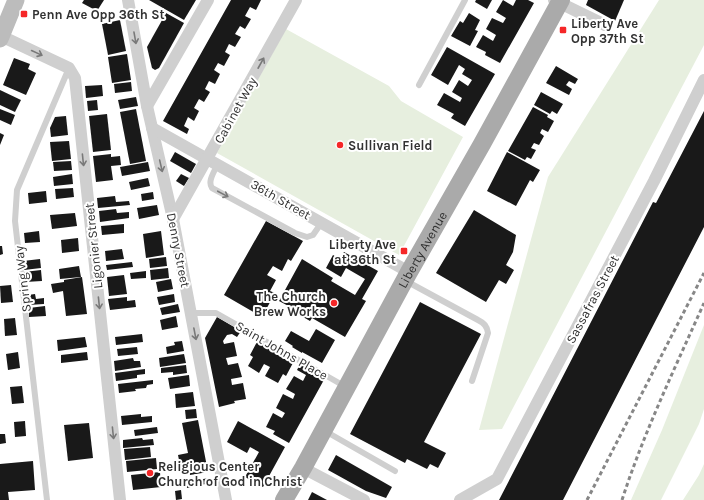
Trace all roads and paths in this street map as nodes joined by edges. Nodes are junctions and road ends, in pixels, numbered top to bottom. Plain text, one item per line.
1 (16, 0) edge
2 (128, 0) edge
3 (208, 0) edge
4 (296, 0) edge
5 (465, 0) edge
6 (558, 1) edge
7 (605, 25) dead end
8 (1, 38) edge
9 (69, 68) junction
10 (704, 80) edge
11 (420, 85) dead end
12 (147, 106) junction
13 (152, 128) junction
14 (213, 161) junction
15 (173, 219) junction
16 (322, 222) junction
17 (407, 276) junction
18 (191, 313) junction
19 (472, 381) dead end
20 (347, 387) junction
21 (323, 431) junction
22 (303, 468) junction
23 (395, 471) dead end
24 (47, 500) edge
25 (120, 500) edge
26 (226, 500) edge
27 (284, 500) edge
28 (364, 500) edge
29 (460, 500) edge

1 - 8 main road
2 -> 12 street, Denny Street
3 - 12 street
14 -> 4 street, Cabinet Way
5 - 11 lane
6 - 7 street
6 - 17 main road, Liberty Avenue
8 -> 9 street
9 - 24 lane, Spring Way
9 -> 25 street, Ligonier Street
10 - 29 street, Sassafras Street
12 - 13 street, Denny Street
13 - 14 street, 36th Street
13 -> 15 street, Denny Street
14 - 15 street, Cabinet Way
14 - 16 street, 36th Street
14 -> 16 lane
15 - 18 street, Denny Street
16 - 17 street, 36th Street
17 - 19 lane
17 - 20 main road, Liberty Avenue
18 - 20 lane, Saint Johns Place
18 -> 26 street, Denny Street
20 - 21 main road, Liberty Avenue
21 - 22 main road, Liberty Avenue
21 - 23 lane
22 - 27 main road, Liberty Avenue
22 - 28 street

